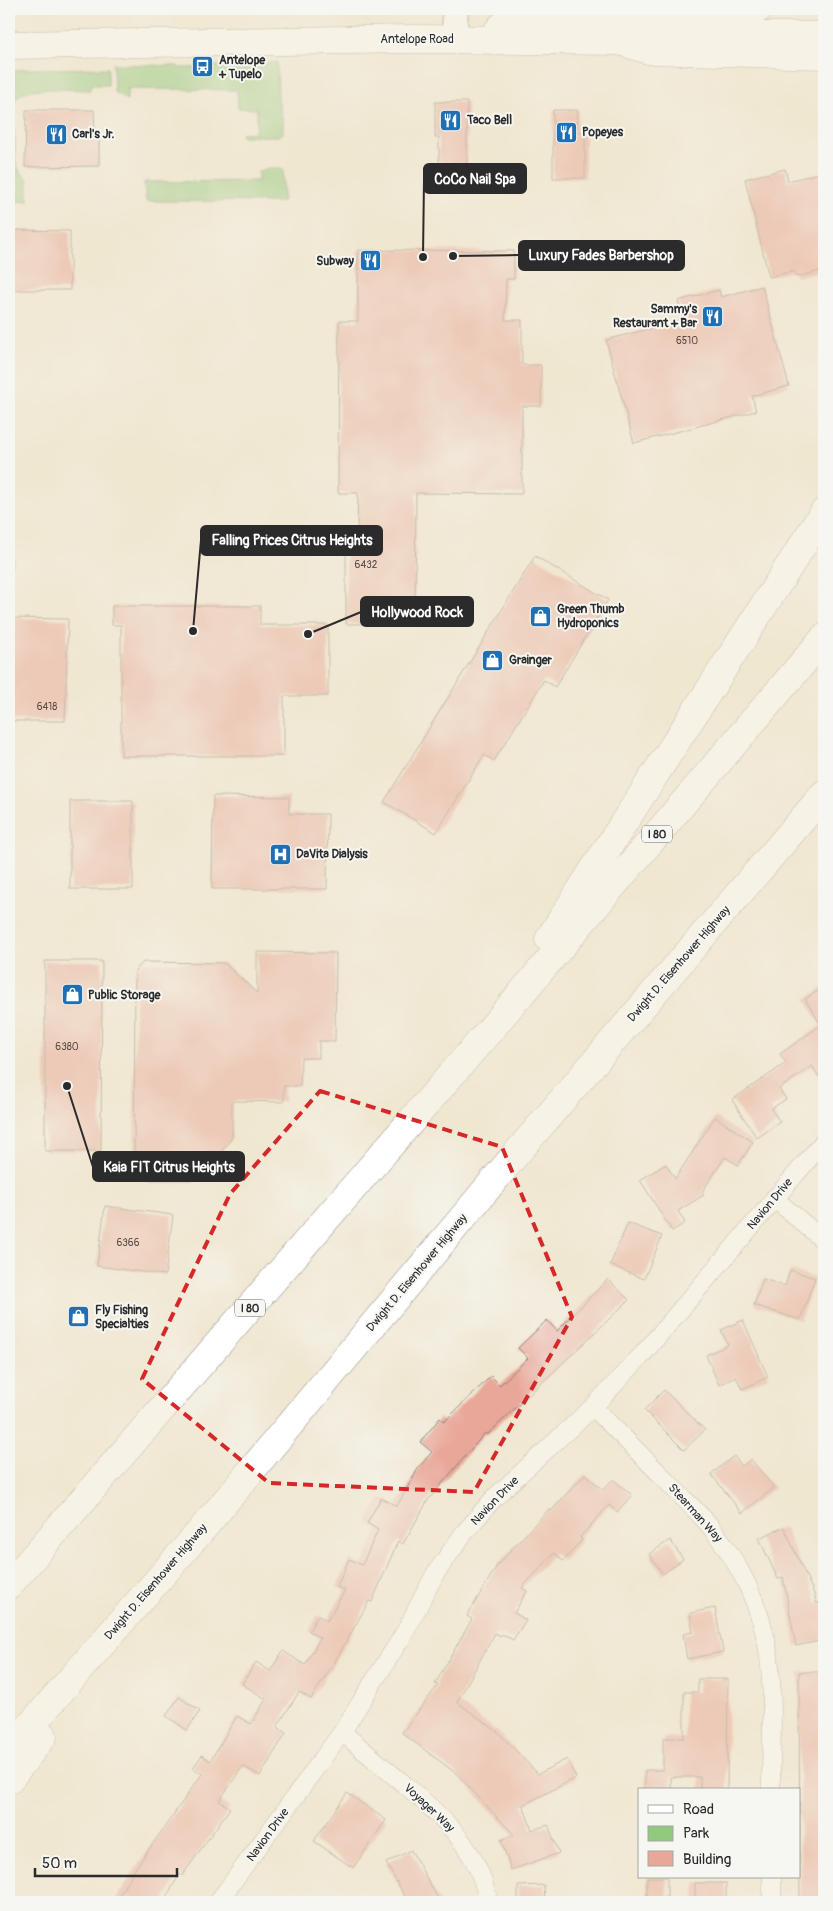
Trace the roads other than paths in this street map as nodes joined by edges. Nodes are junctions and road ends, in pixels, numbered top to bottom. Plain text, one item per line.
1 (455, 9) edge
2 (758, 9) edge
3 (824, 36) edge
4 (455, 39) junction
5 (492, 40) junction
6 (619, 41) junction
7 (9, 45) edge
8 (824, 55) edge
9 (824, 512) edge
10 (824, 638) edge
11 (824, 794) edge
12 (824, 823) edge
13 (655, 993) junction
14 (490, 1030) junction
15 (824, 1141) edge
16 (774, 1198) junction
17 (824, 1242) edge
18 (593, 1407) junction
19 (199, 1533) junction
20 (9, 1585) edge
21 (342, 1732) junction
22 (9, 1750) edge
23 (9, 1780) edge
24 (771, 1788) edge
25 (772, 1878) edge
26 (218, 1902) edge
27 (488, 1902) edge
28 (772, 1902) edge

1 - 4 street
2 - 5 main road
3 - 6 main road, Antelope Road
4 - 5 main road, Antelope Road
4 - 7 main road, Antelope Road
5 - 6 main road, Antelope Road
6 - 8 main road
9 - 14 main road
10 - 14 main road, I 80
11 - 13 main road, Dwight D. Eisenhower Highway
12 - 13 main road
13 - 19 main road, Dwight D. Eisenhower Highway
14 - 20 main road, I 80
15 - 16 street, Navion Drive
16 - 17 street
16 - 18 street, Navion Drive
18 - 21 street, Navion Drive
18 - 24 street, Stearman Way
19 - 22 main road, Dwight D. Eisenhower Highway
19 - 23 main road
21 - 26 street, Navion Drive
21 - 27 street, Voyager Way
25 - 28 street

